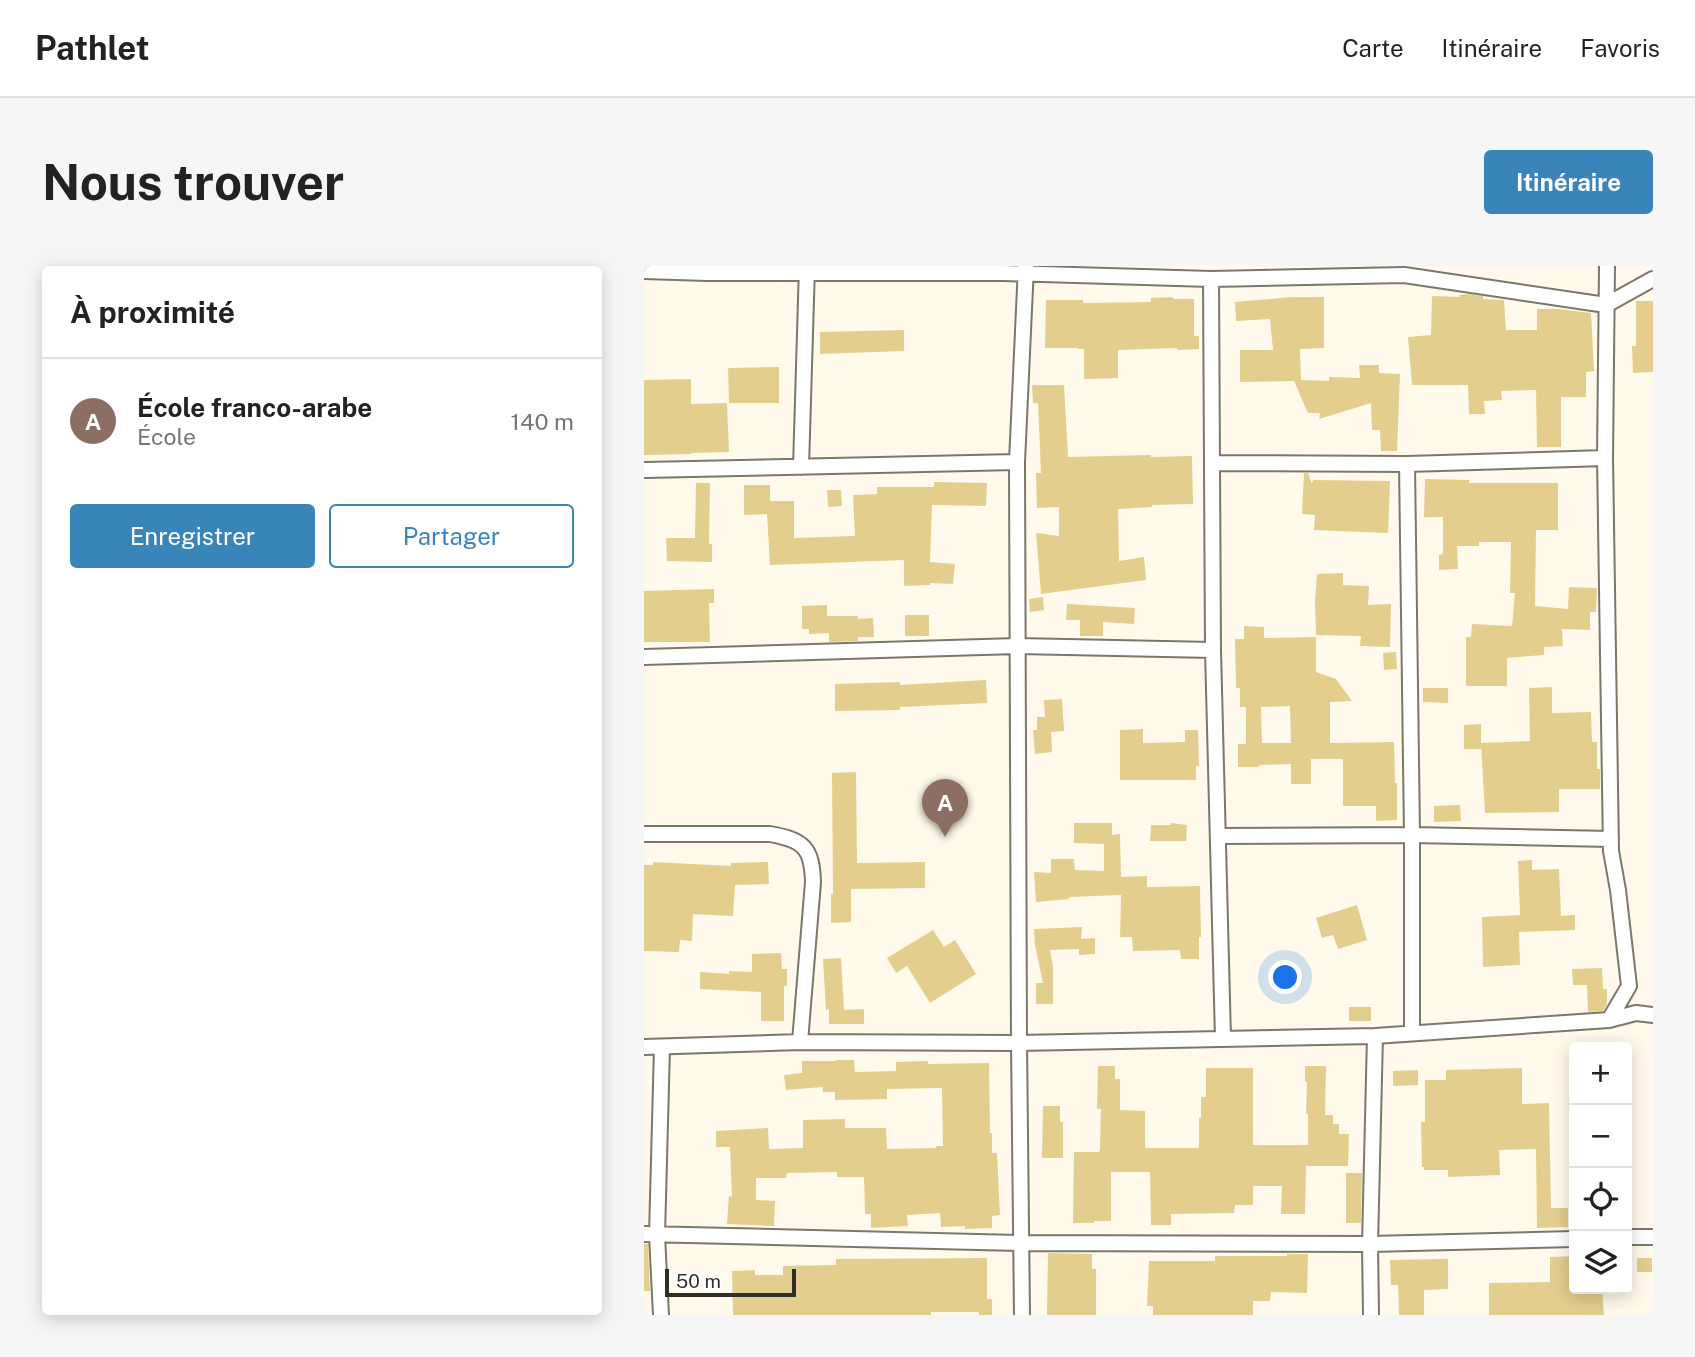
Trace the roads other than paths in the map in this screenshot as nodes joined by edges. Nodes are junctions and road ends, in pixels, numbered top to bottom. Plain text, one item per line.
1 (1607, 266) edge
2 (806, 269) edge
3 (705, 270) edge
4 (1027, 270) edge
5 (644, 271) edge
6 (1404, 271) edge
7 (1211, 279) junction
8 (1653, 279) edge
9 (1606, 305) junction
10 (1605, 458) junction
11 (1017, 463) junction
12 (1212, 463) junction
13 (1407, 464) junction
14 (802, 467) junction
15 (644, 470) edge
16 (1017, 646) junction
17 (1213, 650) junction
18 (644, 657) edge
19 (644, 834) edge
20 (1412, 835) junction
21 (1218, 836) junction
22 (1611, 839) junction
23 (1653, 1015) edge
24 (1609, 1020) junction
25 (1412, 1033) junction
26 (1375, 1036) junction
27 (1223, 1039) junction
28 (800, 1042) junction
29 (1019, 1043) junction
30 (644, 1047) edge
31 (662, 1047) junction
32 (650, 1235) edge
33 (1632, 1237) edge
34 (1653, 1237) edge
35 (1569, 1239) edge
36 (1023, 1243) junction
37 (1370, 1244) junction
38 (661, 1315) edge
39 (1022, 1315) edge
40 (1371, 1315) edge

1 - 9 street
2 - 3 street
2 - 4 street
2 - 14 street
3 - 5 street
4 - 7 street
4 - 11 street
6 - 7 street
6 - 9 street
7 - 12 street
8 - 9 street
9 - 10 street
10 - 13 street
10 - 22 street
11 - 14 street
11 - 16 street
12 - 13 street
12 - 17 street
13 - 20 street
14 - 15 street
16 - 17 street
16 - 18 street
16 - 29 street
17 - 21 street
19 - 28 street
20 - 21 street
20 - 22 street
20 - 25 street
21 - 27 street
22 - 24 street
23 - 24 street
24 - 25 street
25 - 26 street
26 - 27 street
26 - 37 street
27 - 29 street
28 - 29 street
28 - 31 street
29 - 36 street
30 - 31 street
31 - 32 street
32 - 36 street
32 - 38 street
33 - 34 street
35 - 37 street
36 - 37 street
36 - 39 street
37 - 40 street

